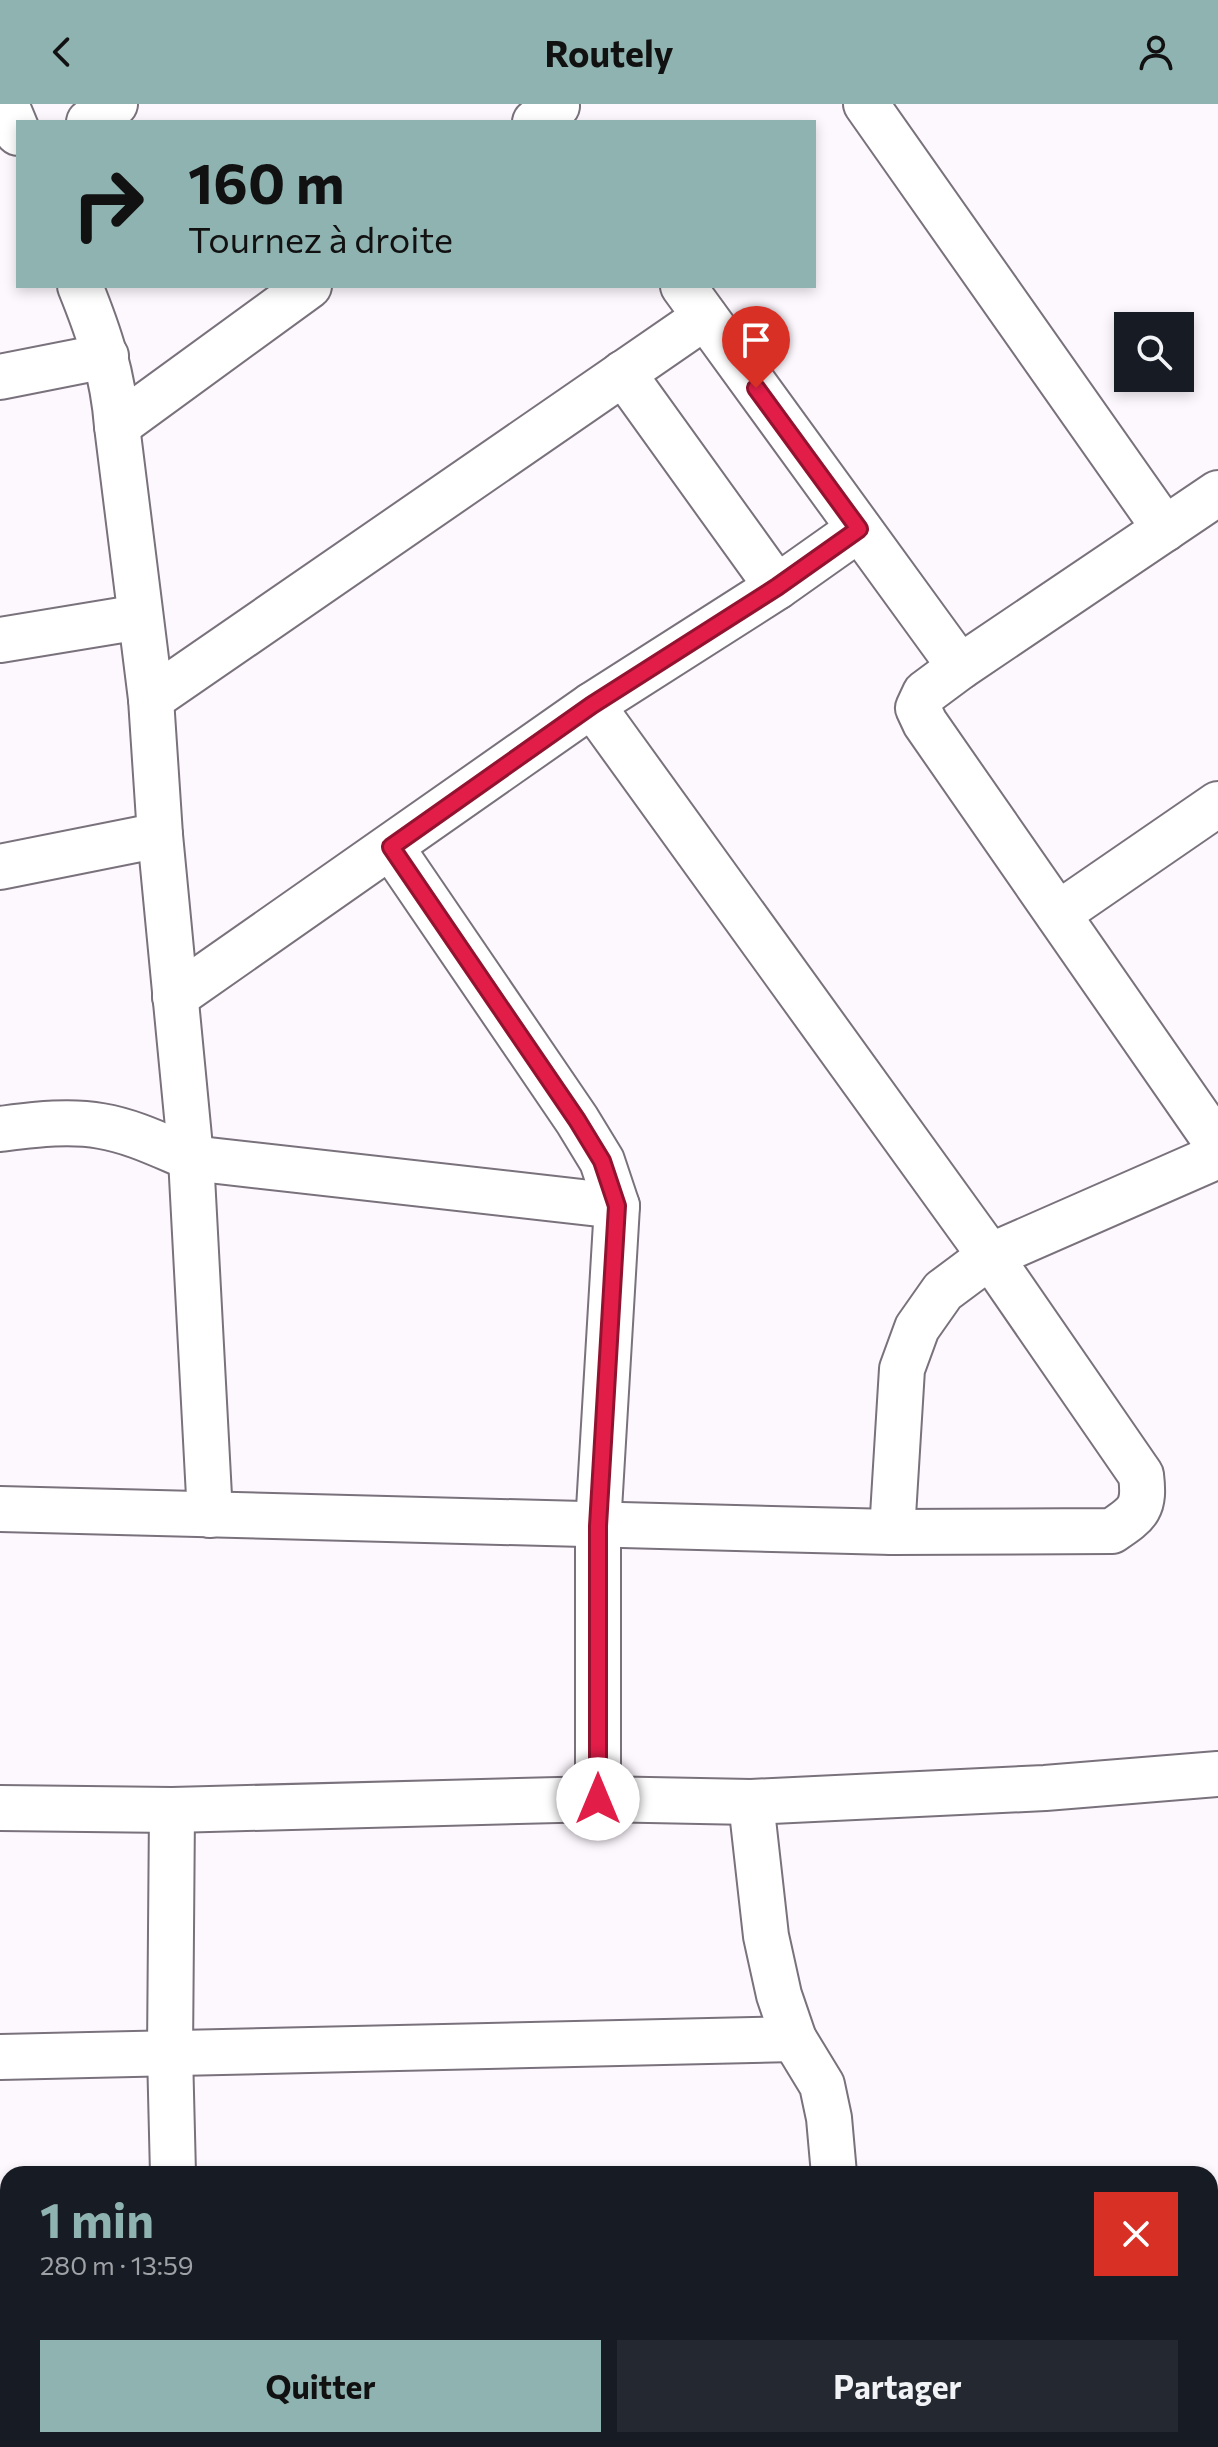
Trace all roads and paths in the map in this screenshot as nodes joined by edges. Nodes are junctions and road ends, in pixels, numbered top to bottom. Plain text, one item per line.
1 (115, 104) edge
2 (866, 104) edge
3 (92, 120) edge
4 (81, 288) edge
5 (306, 288) edge
6 (694, 302) edge
7 (106, 356) junction
8 (623, 373) junction
9 (0, 377) edge
10 (117, 426) junction
11 (1218, 493) edge
12 (859, 529) junction
13 (1165, 529) junction
14 (777, 587) junction
15 (140, 617) junction
16 (0, 640) edge
17 (960, 667) junction
18 (151, 699) junction
19 (592, 705) junction
20 (1218, 804) edge
21 (160, 835) junction
22 (391, 847) junction
23 (0, 867) edge
24 (1058, 914) junction
25 (175, 997) junction
26 (0, 1129) edge
27 (1218, 1145) edge
28 (1218, 1156) edge
29 (191, 1158) junction
30 (617, 1206) junction
31 (990, 1256) junction
32 (0, 1509) edge
33 (210, 1515) junction
34 (598, 1526) junction
35 (892, 1532) junction
36 (1218, 1774) edge
37 (598, 1799) junction
38 (751, 1802) junction
39 (0, 1808) edge
40 (172, 1810) junction
41 (794, 2039) junction
42 (170, 2053) junction
43 (0, 2057) edge
44 (173, 2166) edge
45 (833, 2166) edge

1 - 3 street
2 - 13 street
4 - 7 street
5 - 10 street
6 - 8 street
6 - 12 street
7 - 9 street
7 - 10 street
8 - 14 street
8 - 18 street
10 - 15 street
11 - 13 street
12 - 14 street
12 - 17 street
13 - 17 street
14 - 19 street
15 - 16 street
15 - 18 street
17 - 24 street
18 - 21 street
19 - 22 street
19 - 31 street
20 - 24 street
21 - 23 street
21 - 25 street
22 - 25 street
22 - 30 street
24 - 27 street
25 - 29 street
26 - 29 street
28 - 31 street
29 - 30 street
29 - 33 street
30 - 34 street
31 - 35 street
31 - 35 street
32 - 33 street
33 - 34 street
34 - 35 street
34 - 37 street
36 - 38 street
37 - 38 street
37 - 40 street
38 - 41 street
39 - 40 street
40 - 42 street
41 - 42 street
41 - 45 street
42 - 43 street
42 - 44 street

